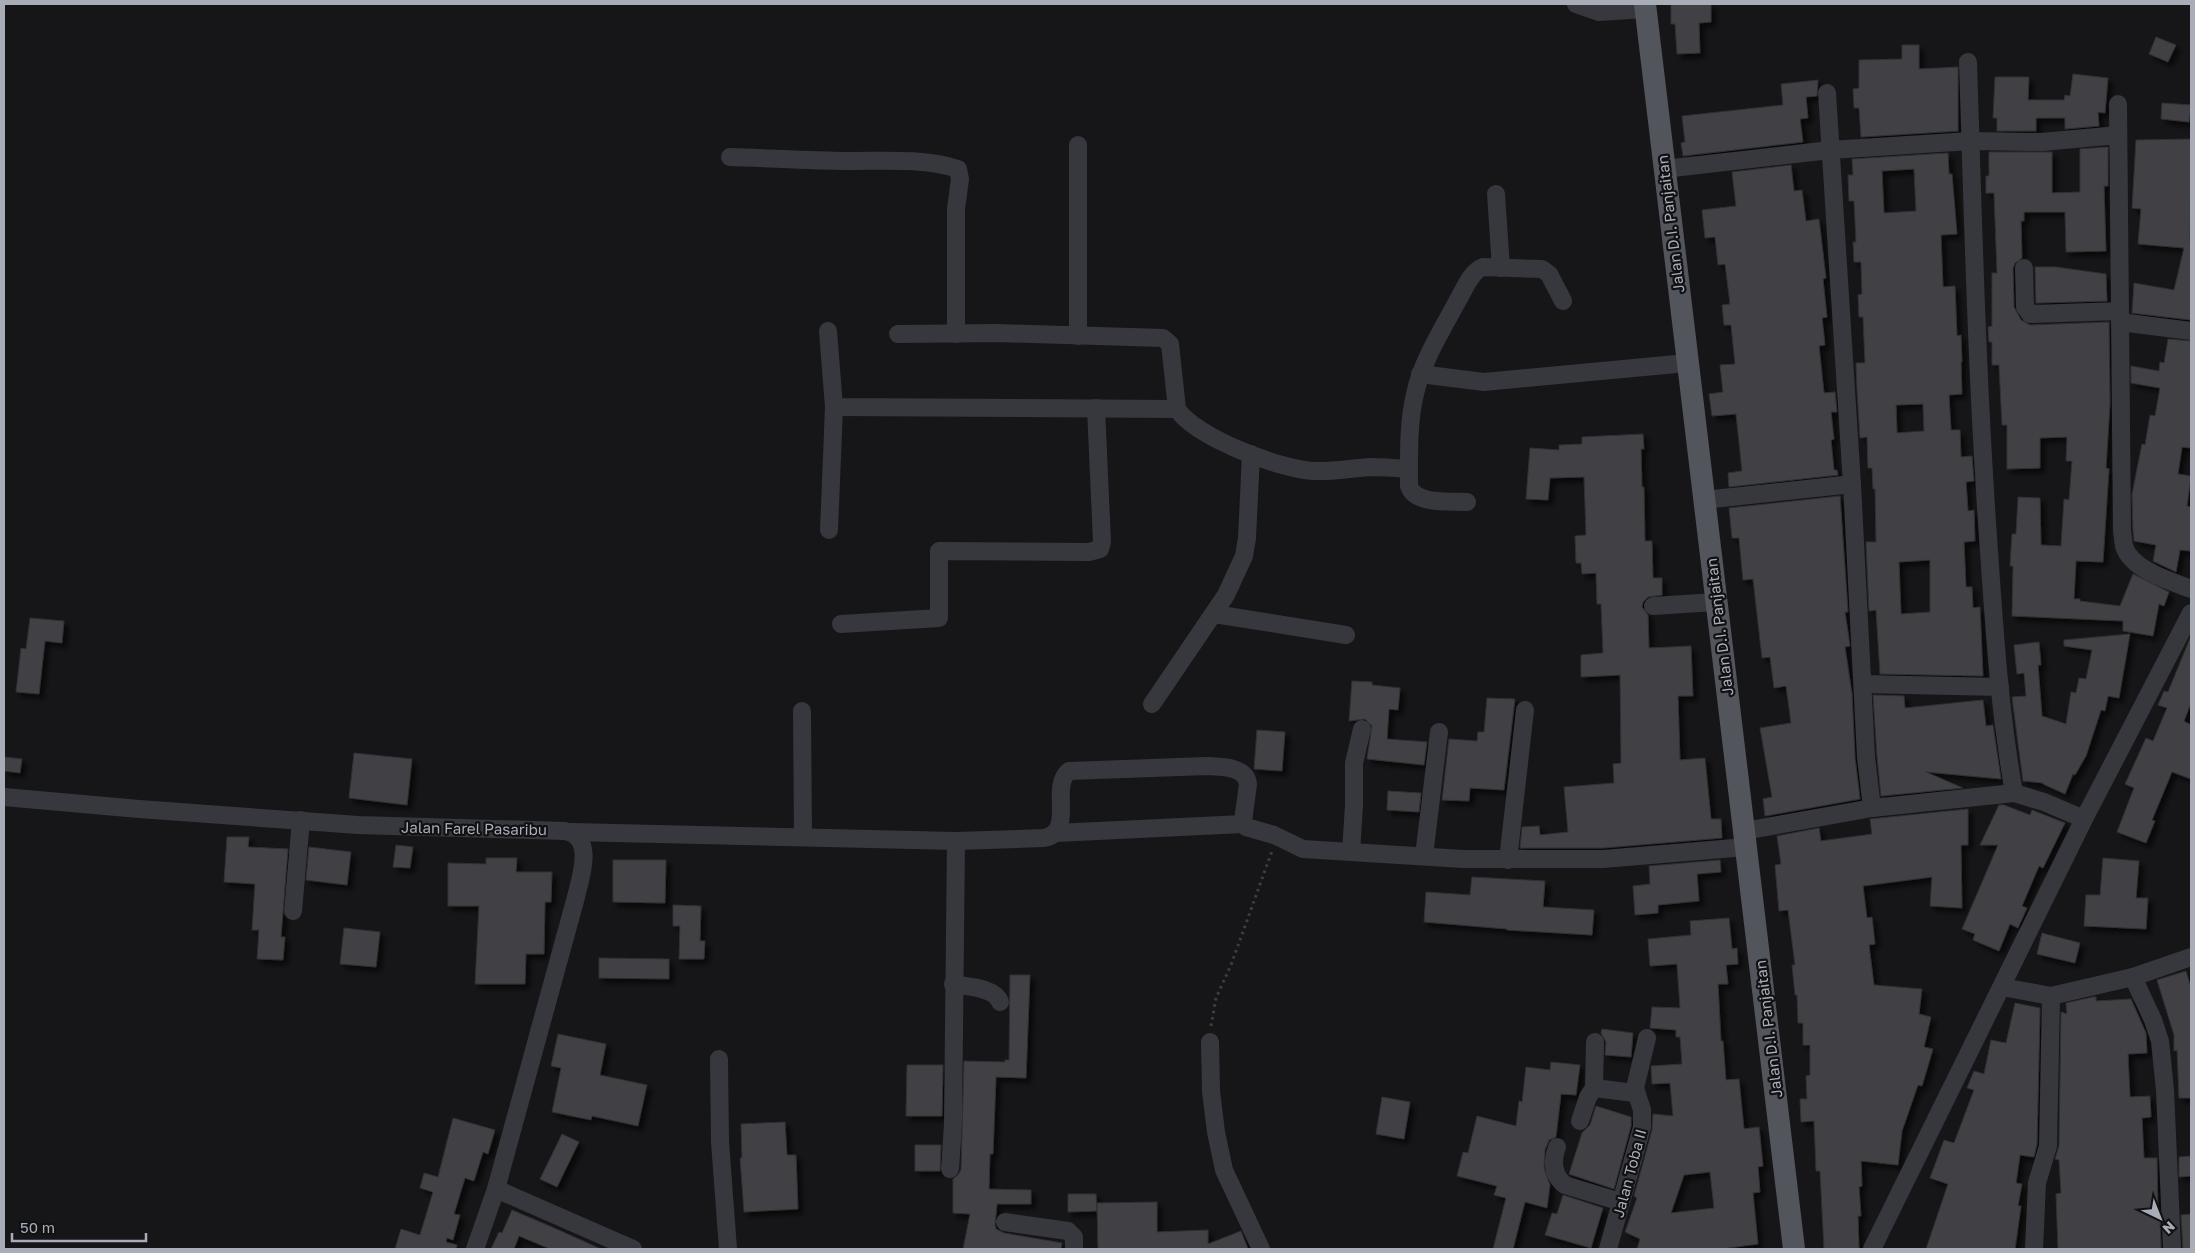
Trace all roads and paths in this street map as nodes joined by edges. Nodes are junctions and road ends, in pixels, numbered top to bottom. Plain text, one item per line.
1 (1576, 4) edge
2 (1645, 7) edge
3 (1968, 62) dead end
4 (1827, 93) dead end
5 (2118, 104) dead end
6 (2118, 135) junction
7 (1970, 141) junction
8 (1078, 144) dead end
9 (1830, 150) junction
10 (730, 157) dead end
11 (1664, 169) junction
12 (1496, 194) dead end
13 (1501, 268) junction
14 (2024, 268) dead end
15 (1563, 301) dead end
16 (2120, 317) junction
17 (2191, 330) edge
18 (828, 331) dead end
19 (898, 334) dead end
20 (956, 334) junction
21 (1078, 336) junction
22 (1687, 363) junction
23 (1420, 374) junction
24 (834, 407) junction
25 (1096, 408) junction
26 (1176, 409) junction
27 (1251, 454) junction
28 (1409, 469) junction
29 (1852, 484) junction
30 (1704, 500) junction
31 (1467, 502) dead end
32 (829, 530) dead end
33 (2191, 589) edge
34 (1716, 602) junction
35 (1652, 606) dead end
36 (2191, 613) edge
37 (1214, 614) junction
38 (841, 624) dead end
39 (1346, 635) dead end
40 (1863, 684) junction
41 (2000, 686) junction
42 (1152, 704) dead end
43 (1525, 710) dead end
44 (802, 711) dead end
45 (1362, 729) dead end
46 (1439, 732) dead end
47 (2014, 793) junction
48 (4, 797) edge
49 (1872, 808) junction
50 (2084, 819) junction
51 (301, 820) junction
52 (1244, 824) junction
53 (572, 832) junction
54 (1056, 833) junction
55 (803, 836) junction
56 (1277, 836) junction
57 (1745, 839) junction
58 (956, 841) junction
59 (1351, 852) junction
60 (1424, 856) junction
61 (1508, 860) junction
62 (294, 911) dead end
63 (2191, 957) edge
64 (2133, 977) junction
65 (953, 984) junction
66 (2002, 987) junction
67 (2050, 996) junction
68 (1000, 1002) dead end
69 (1647, 1038) dead end
70 (1210, 1042) joint
71 (1594, 1042) dead end
72 (719, 1059) dead end
73 (1594, 1088) junction
74 (1636, 1093) junction
75 (1580, 1121) dead end
76 (1556, 1147) dead end
77 (950, 1169) dead end
78 (496, 1189) junction
79 (1621, 1202) junction
80 (1005, 1222) dead end
81 (475, 1249) edge
82 (633, 1249) edge
83 (728, 1249) edge
84 (1074, 1249) edge
85 (1261, 1249) edge
86 (1608, 1249) edge
87 (1794, 1249) edge
88 (1872, 1249) edge
89 (2034, 1249) edge
90 (2172, 1249) edge

1 - 2 street
2 - 11 main road, Jalan D.I. Panjaitan
3 - 7 street
4 - 9 street
5 - 6 street
6 - 7 street
6 - 16 street
7 - 9 street
7 - 41 street
8 - 21 street
9 - 11 street
9 - 29 street
10 - 20 street
11 - 22 main road, Jalan D.I. Panjaitan
12 - 13 street
13 - 15 street
13 - 23 street
14 - 16 street
16 - 17 street
16 - 33 street
18 - 24 street
19 - 20 street
20 - 21 street
21 - 26 street
22 - 23 street
22 - 30 main road, Jalan D.I. Panjaitan
23 - 28 street
24 - 25 street
24 - 32 street
25 - 26 street
25 - 38 street
26 - 27 street
27 - 28 street
27 - 37 street
28 - 31 street
29 - 30 street
29 - 40 street
30 - 34 main road, Jalan D.I. Panjaitan
34 - 35 street
34 - 57 main road, Jalan D.I. Panjaitan
36 - 50 street
37 - 39 street
37 - 42 street
40 - 41 street
40 - 49 street
41 - 47 street
43 - 61 street
44 - 55 street
45 - 59 street
46 - 60 street
47 - 49 street
47 - 50 street
48 - 51 street, Jalan Farel Pasaribu
49 - 57 street
50 - 66 street
51 - 53 street, Jalan Farel Pasaribu
51 - 62 street
52 - 54 street, Jalan Farel Pasaribu
52 - 54 street
52 - 56 street
53 - 55 street, Jalan Farel Pasaribu
53 - 78 street
54 - 58 street, Jalan Farel Pasaribu
55 - 58 street, Jalan Farel Pasaribu
56 - 59 street
56 - 70 path
57 - 61 street
57 - 87 main road, Jalan D.I. Panjaitan
58 - 65 street
59 - 60 street
60 - 61 street
63 - 64 street
64 - 67 street
64 - 90 street
65 - 68 street
65 - 77 street
66 - 67 street
66 - 88 street
67 - 89 street
69 - 74 street, Jalan Toba II
70 - 85 street
71 - 73 street
72 - 83 street
73 - 74 street
73 - 75 street
74 - 79 street, Jalan Toba II
76 - 79 street
78 - 81 street
78 - 82 street
79 - 86 street, Jalan Toba II
80 - 84 street

